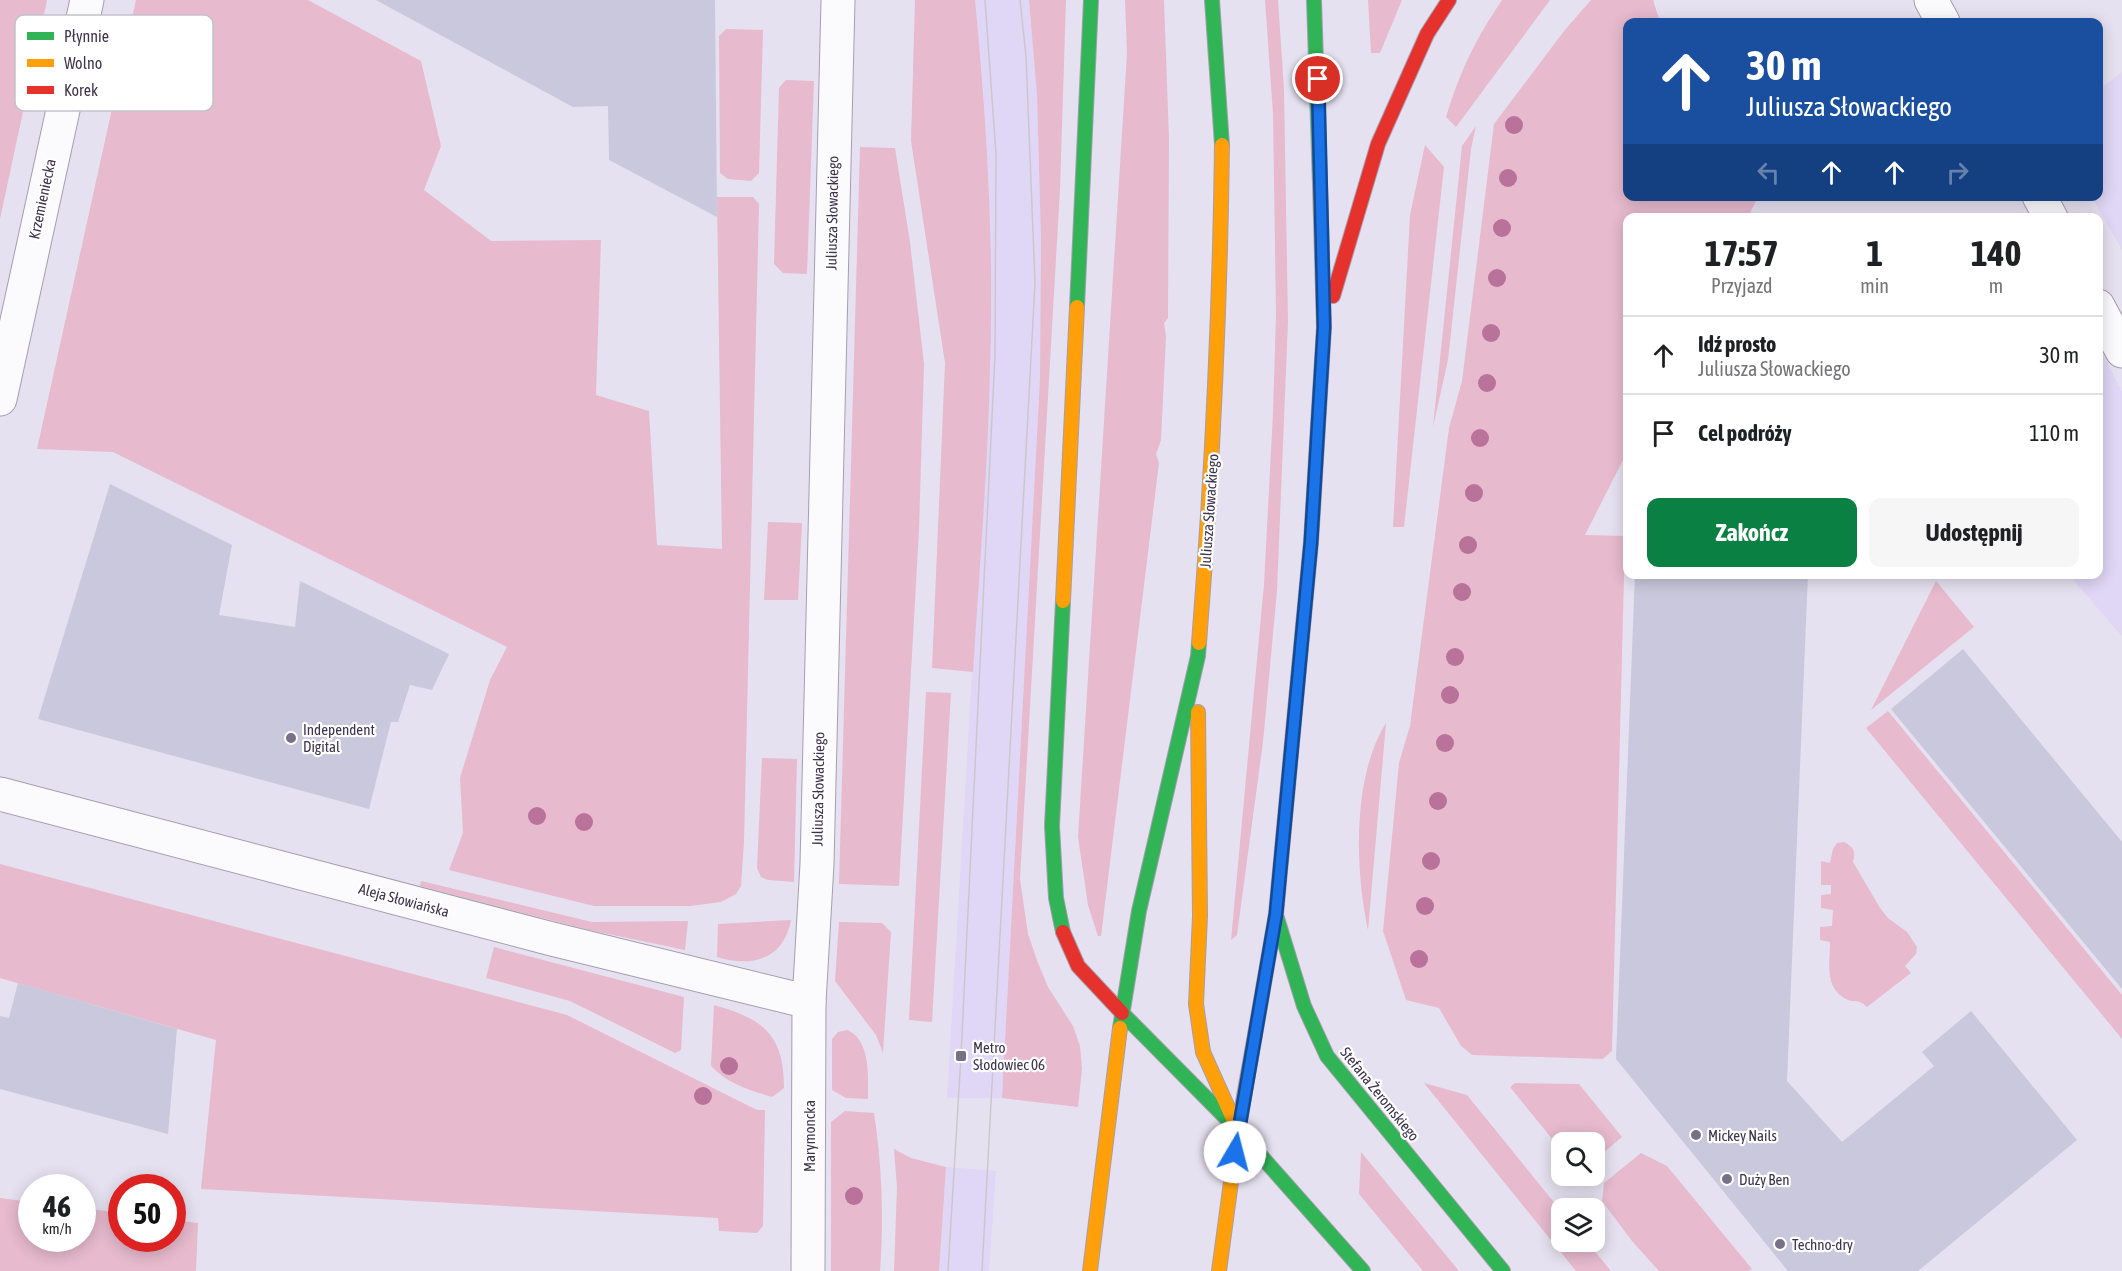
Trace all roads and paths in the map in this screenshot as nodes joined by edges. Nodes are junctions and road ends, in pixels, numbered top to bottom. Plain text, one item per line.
1 (87, 0) edge
2 (837, 0) edge
3 (1091, 0) edge
4 (1212, 0) edge
5 (1314, 0) edge
6 (1449, 0) edge
7 (1931, 0) edge
8 (84, 15) edge
9 (1941, 18) edge
10 (63, 111) edge
11 (2103, 315) edge
12 (1324, 327) junction
13 (2122, 351) edge
14 (0, 399) edge
15 (1198, 656) junction
16 (0, 794) edge
17 (1276, 914) junction
18 (809, 1002) junction
19 (1122, 1013) junction
20 (1238, 1130) junction
21 (808, 1271) edge
22 (1090, 1271) edge
23 (1219, 1271) edge
24 (1363, 1271) edge
25 (1503, 1271) edge

1 - 8 street, Krzemieniecka
2 - 18 street, Juliusza Słowackiego
3 - 19 main road
4 - 15 main road, Juliusza Słowackiego
5 - 12 main road
6 - 12 main road
7 - 9 street
10 - 14 street, Krzemieniecka
11 - 13 street
12 - 17 main road
15 - 19 main road, Juliusza Słowackiego
15 - 20 main road
16 - 18 street, Aleja Słowiańska
17 - 20 main road
17 - 25 main road, Stefana Żeromskiego
18 - 21 street, Marymoncka
19 - 20 main road
19 - 22 main road
20 - 23 main road
20 - 24 main road

